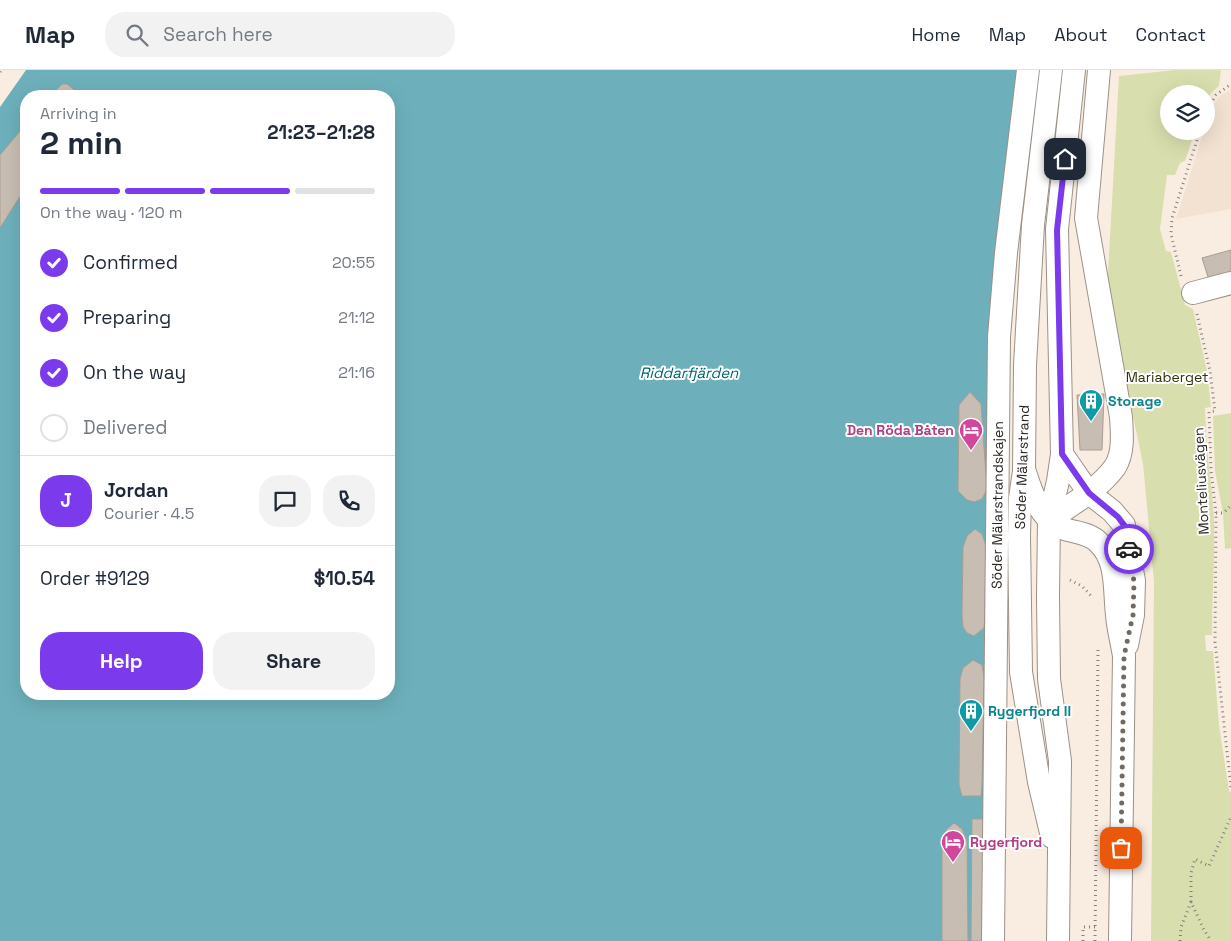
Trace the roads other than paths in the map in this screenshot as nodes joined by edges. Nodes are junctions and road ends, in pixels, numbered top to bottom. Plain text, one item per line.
1 (1028, 70) edge
2 (1051, 70) edge
3 (1074, 70) edge
4 (1099, 70) edge
5 (1231, 283) edge
6 (1193, 293) road end
7 (1062, 454) junction
8 (1024, 471) junction
9 (1089, 493) junction
10 (1049, 520) junction
11 (1129, 551) junction
12 (1021, 568) junction
13 (1124, 656) junction
14 (1059, 862) junction
15 (993, 941) edge
16 (1058, 941) edge
17 (1120, 941) edge

1 - 15 street, Söder Mälarstrandskajen
2 - 8 street, Söder Mälarstrand
3 - 7 street, Söder Mälarstrand
4 - 9 street
5 - 6 street
7 - 9 street
7 - 10 street, Söder Mälarstrand
8 - 10 street
8 - 12 street, Söder Mälarstrand
9 - 10 street
9 - 11 street
10 - 11 street
10 - 12 street
10 - 13 street
10 - 14 street, Söder Mälarstrand
11 - 13 street
12 - 14 street, Söder Mälarstrand
13 - 17 street
14 - 16 street, Söder Mälarstrand

